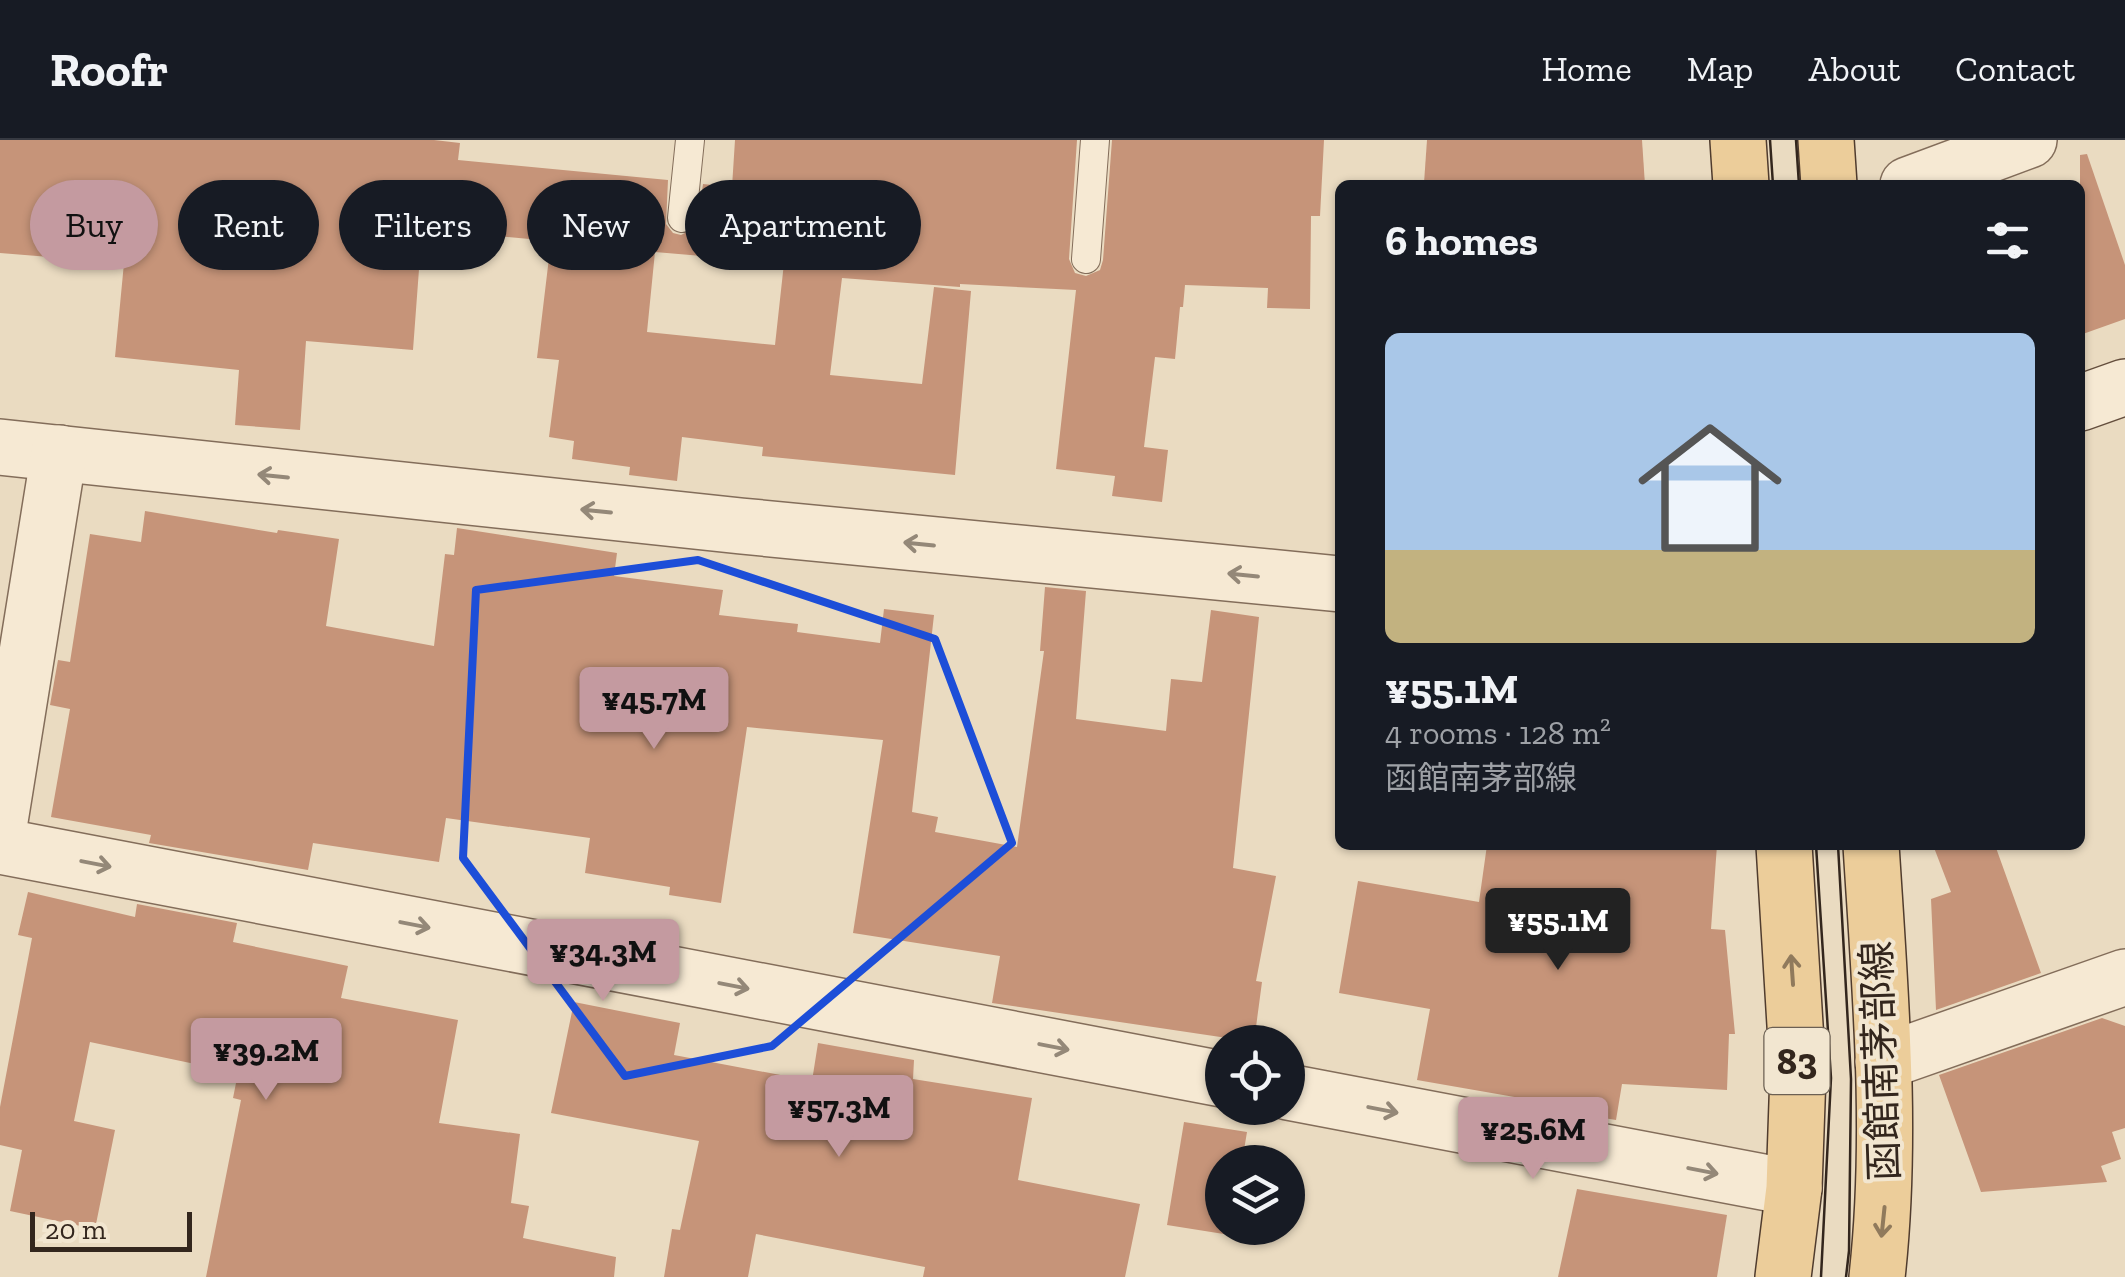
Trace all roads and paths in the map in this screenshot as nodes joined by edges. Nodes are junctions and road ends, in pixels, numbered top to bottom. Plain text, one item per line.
1 (690, 140) edge
2 (1095, 140) edge
3 (1738, 140) edge
4 (1826, 140) edge
5 (2028, 140) edge
6 (1741, 180) edge
7 (1829, 180) edge
8 (1921, 180) edge
9 (682, 218) dead end
10 (1086, 259) dead end
11 (2125, 387) edge
12 (2085, 401) edge
13 (0, 447) edge
14 (60, 453) junction
15 (1335, 584) edge
16 (0, 821) edge
17 (0, 846) edge
18 (1784, 850) edge
19 (1872, 850) edge
20 (2125, 977) edge
21 (1884, 1062) junction
22 (1205, 1076) edge
23 (1305, 1095) edge
24 (1794, 1188) junction
25 (1783, 1277) edge
26 (1877, 1277) edge

1 - 9 lane
2 - 10 lane
3 - 6 main road
4 - 7 main road
5 - 8 street
11 - 12 street
13 - 14 street
15 -> 14 street
14 - 16 street
17 -> 22 street
24 -> 18 main road, 函館南茅部線 / 83
19 - 21 main road, 函館南茅部線 / 83
20 - 21 street
21 -> 26 main road, 函館南茅部線 / 83
23 -> 24 street
24 - 25 main road, 函館南茅部線 / 83

